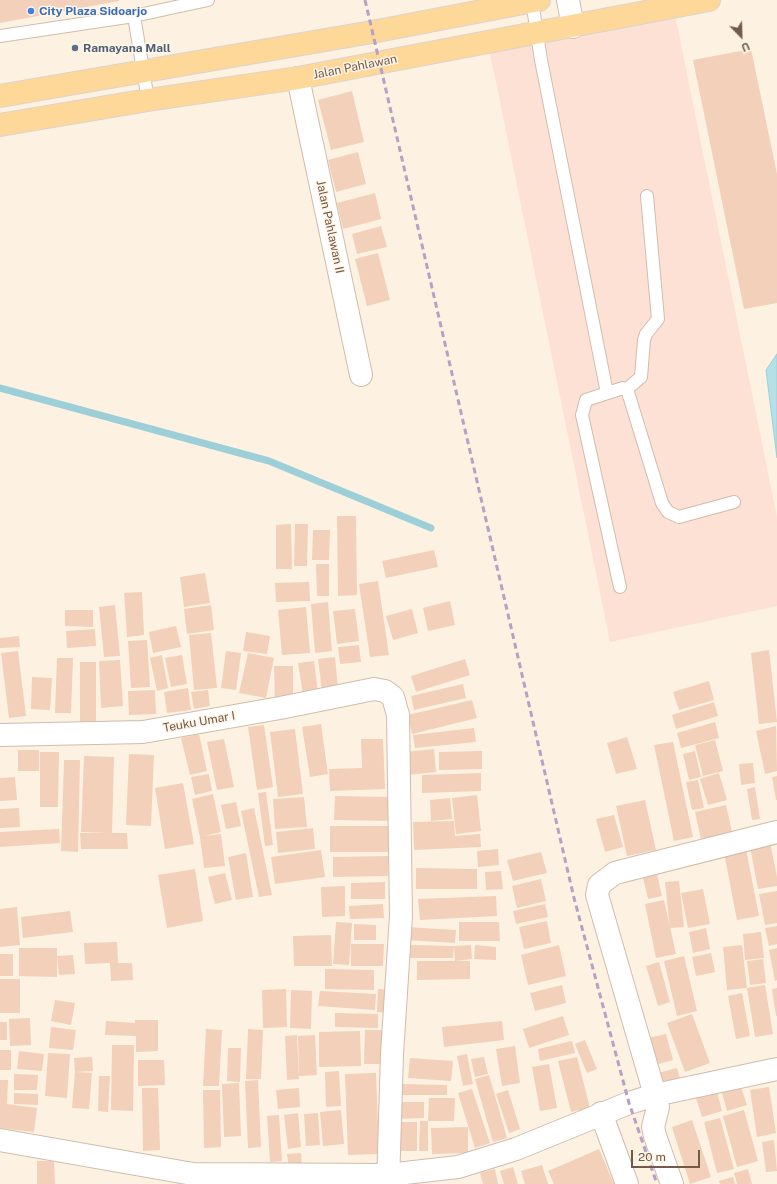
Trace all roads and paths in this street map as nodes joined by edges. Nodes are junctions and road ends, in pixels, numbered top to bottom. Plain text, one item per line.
1 (208, 0) edge
2 (568, 0) edge
3 (709, 0) edge
4 (536, 1) edge
5 (134, 16) junction
6 (573, 27) junction
7 (536, 34) junction
8 (0, 36) edge
9 (144, 70) junction
10 (298, 78) junction
11 (0, 96) edge
12 (148, 100) junction
13 (0, 126) edge
14 (647, 196) dead end
15 (361, 375) dead end
16 (627, 389) junction
17 (607, 393) junction
18 (734, 502) dead end
19 (620, 587) dead end
20 (0, 735) edge
21 (777, 832) edge
22 (777, 1069) edge
23 (655, 1095) junction
24 (601, 1113) junction
25 (0, 1140) edge
26 (272, 1179) edge
27 (388, 1179) edge
28 (627, 1184) edge
29 (672, 1184) edge

1 - 5 lane
2 - 6 street
3 - 6 main road, Jalan Pahlawan
4 - 7 lane
4 - 9 main road
5 - 8 lane
5 - 9 lane
6 - 7 main road, Jalan Pahlawan
7 - 10 main road, Jalan Pahlawan
7 - 17 lane
9 - 11 main road
9 - 12 lane
10 - 12 main road, Jalan Pahlawan
10 - 15 street, Jalan Pahlawan II
12 - 13 main road, Jalan Pahlawan
14 - 16 lane
16 - 17 lane
16 - 18 lane
17 - 19 lane
20 - 27 street, Teuku Umar I
21 - 23 street
22 - 23 street
23 - 24 street
23 - 29 street
24 - 27 street
24 - 28 street
25 - 26 street
26 - 27 street

